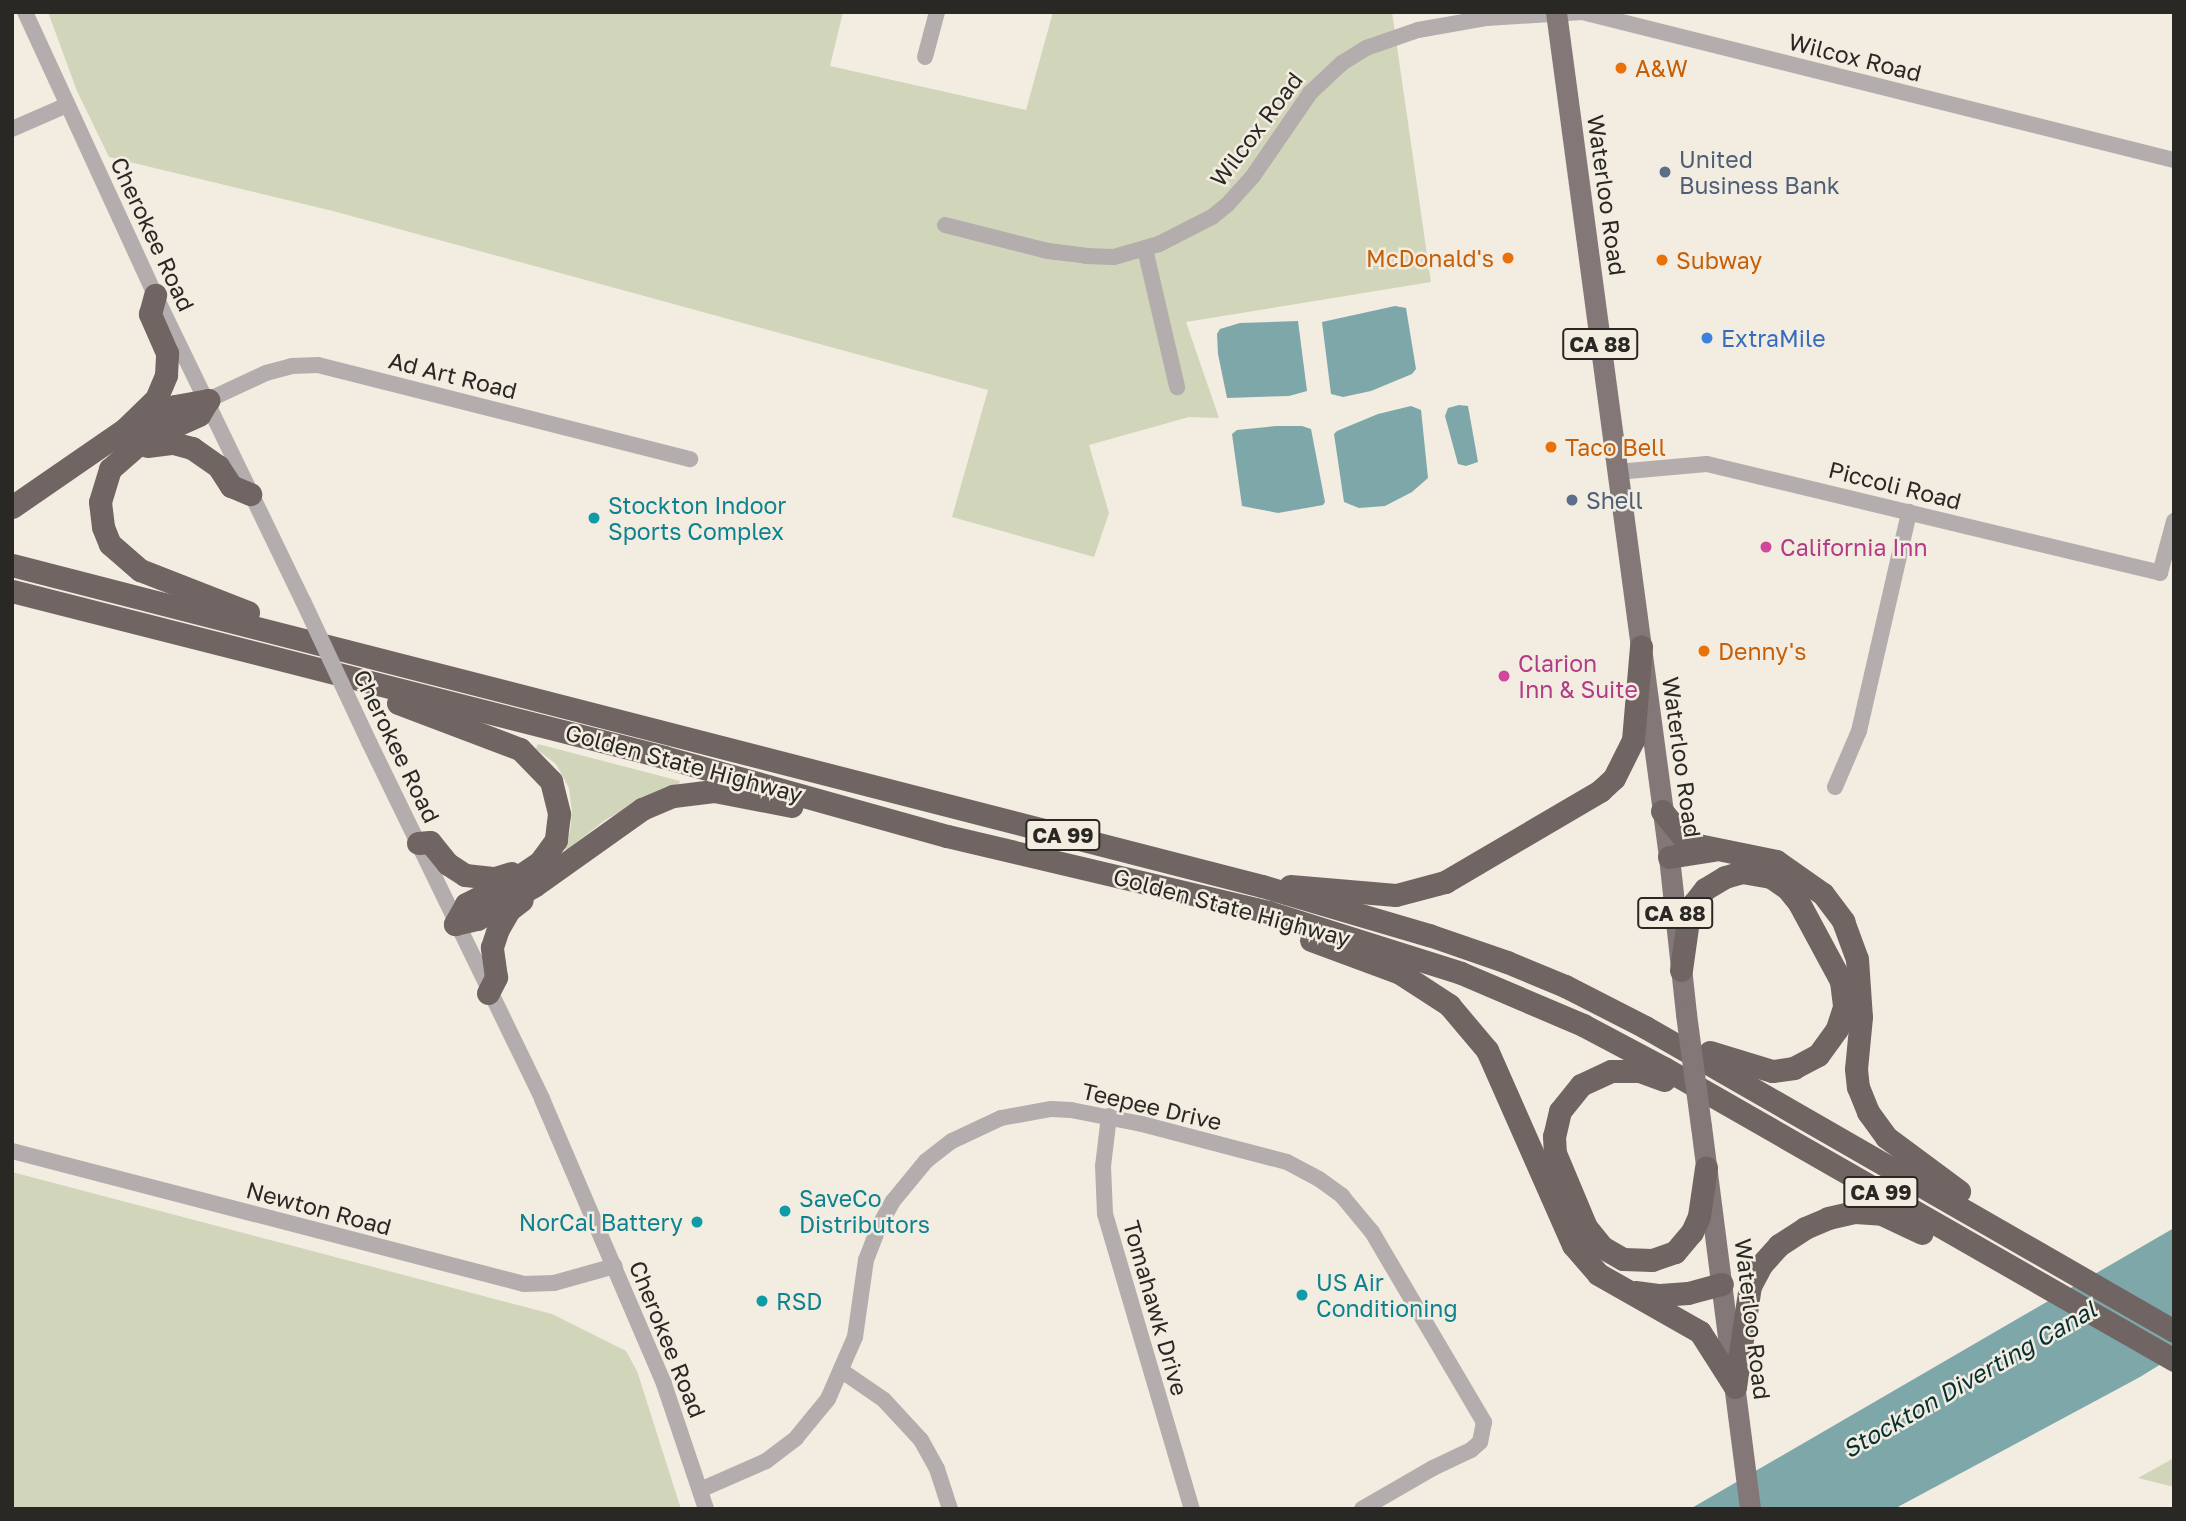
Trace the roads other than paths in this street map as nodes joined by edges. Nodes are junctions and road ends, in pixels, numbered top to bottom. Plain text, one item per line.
1 (25, 12) edge
2 (937, 12) edge
3 (1556, 13) edge
4 (925, 57) dead end
5 (67, 105) junction
6 (12, 129) edge
7 (2174, 160) edge
8 (945, 225) dead end
9 (1145, 249) junction
10 (155, 295) junction
11 (1177, 387) dead end
12 (208, 400) junction
13 (129, 439) junction
14 (690, 459) dead end
15 (1617, 472) junction
16 (250, 494) junction
17 (12, 507) edge
18 (1909, 512) junction
19 (2174, 521) edge
20 (12, 565) edge
21 (12, 591) edge
22 (293, 636) junction
23 (1640, 646) junction
24 (338, 675) junction
25 (1835, 787) dead end
26 (846, 807) junction
27 (1662, 811) junction
28 (418, 843) junction
29 (1723, 848) junction
30 (1669, 857) junction
31 (529, 880) junction
32 (1262, 886) junction
33 (1268, 912) junction
34 (455, 924) junction
35 (1681, 970) junction
36 (488, 993) junction
37 (1645, 1027) junction
38 (1724, 1103) junction
39 (1109, 1116) junction
40 (12, 1151) edge
41 (1706, 1168) junction
42 (1986, 1222) junction
43 (1969, 1243) junction
44 (615, 1266) junction
45 (1722, 1284) junction
46 (1628, 1291) junction
47 (2174, 1331) edge
48 (2171, 1359) edge
49 (842, 1371) junction
50 (1735, 1387) junction
51 (700, 1490) junction
52 (706, 1509) edge
53 (950, 1509) edge
54 (1192, 1509) edge
55 (1362, 1509) edge
56 (1750, 1509) edge

1 - 5 street, Cherokee Road
2 - 4 street
3 - 7 street, Wilcox Road
3 - 9 street, Wilcox Road
3 - 15 main road, Waterloo Road / CA 88
5 - 6 street
5 - 10 street, Cherokee Road
8 - 9 street, Wilcox Road
9 - 11 street
10 - 12 street, Cherokee Road
10 - 13 highway
12 - 13 highway
12 - 14 street, Ad Art Road
12 - 16 street, Cherokee Road
13 - 16 highway
13 - 17 highway
13 - 22 highway
15 - 18 street, Piccoli Road
15 - 23 main road, Waterloo Road / CA 88
16 - 28 street, Cherokee Road, bridge
18 - 19 street, Piccoli Road
18 - 25 street
20 - 22 highway, Golden State Highway / CA 99
21 - 24 highway, Golden State Highway / CA 99
22 - 32 highway, Golden State Highway / CA 99
23 - 27 main road, Waterloo Road / CA 88
23 - 32 highway
24 - 26 highway, Golden State Highway / CA 99
24 - 31 highway
26 - 31 highway
26 - 33 highway, Golden State Highway / CA 99
27 - 29 highway
27 - 30 main road, Waterloo Road / CA 88
28 - 31 highway
28 - 34 street, Cherokee Road
29 - 30 highway
29 - 42 highway
30 - 35 main road, Waterloo Road / CA 88
31 - 34 highway
31 - 36 highway
32 - 37 highway, Golden State Highway / CA 99
33 - 38 highway, Golden State Highway / CA 99
33 - 46 highway
34 - 36 street, Cherokee Road
35 - 37 highway
35 - 41 main road, Waterloo Road / CA 88, bridge
36 - 44 street, Cherokee Road
37 - 42 highway, Golden State Highway / CA 99
38 - 41 highway
38 - 43 highway, Golden State Highway / CA 99
39 - 49 street, Teepee Drive
39 - 54 street, Tomahawk Drive
39 - 55 street, Teepee Drive
40 - 44 street, Newton Road
41 - 45 main road, Waterloo Road / CA 88
42 - 47 highway, Golden State Highway / CA 99
43 - 48 highway, Golden State Highway / CA 99
43 - 50 highway
44 - 51 street, Cherokee Road
45 - 46 highway
45 - 50 main road, Waterloo Road
46 - 50 highway
49 - 51 street, Teepee Drive
49 - 53 street
50 - 56 main road, Waterloo Road
51 - 52 street, Cherokee Road

